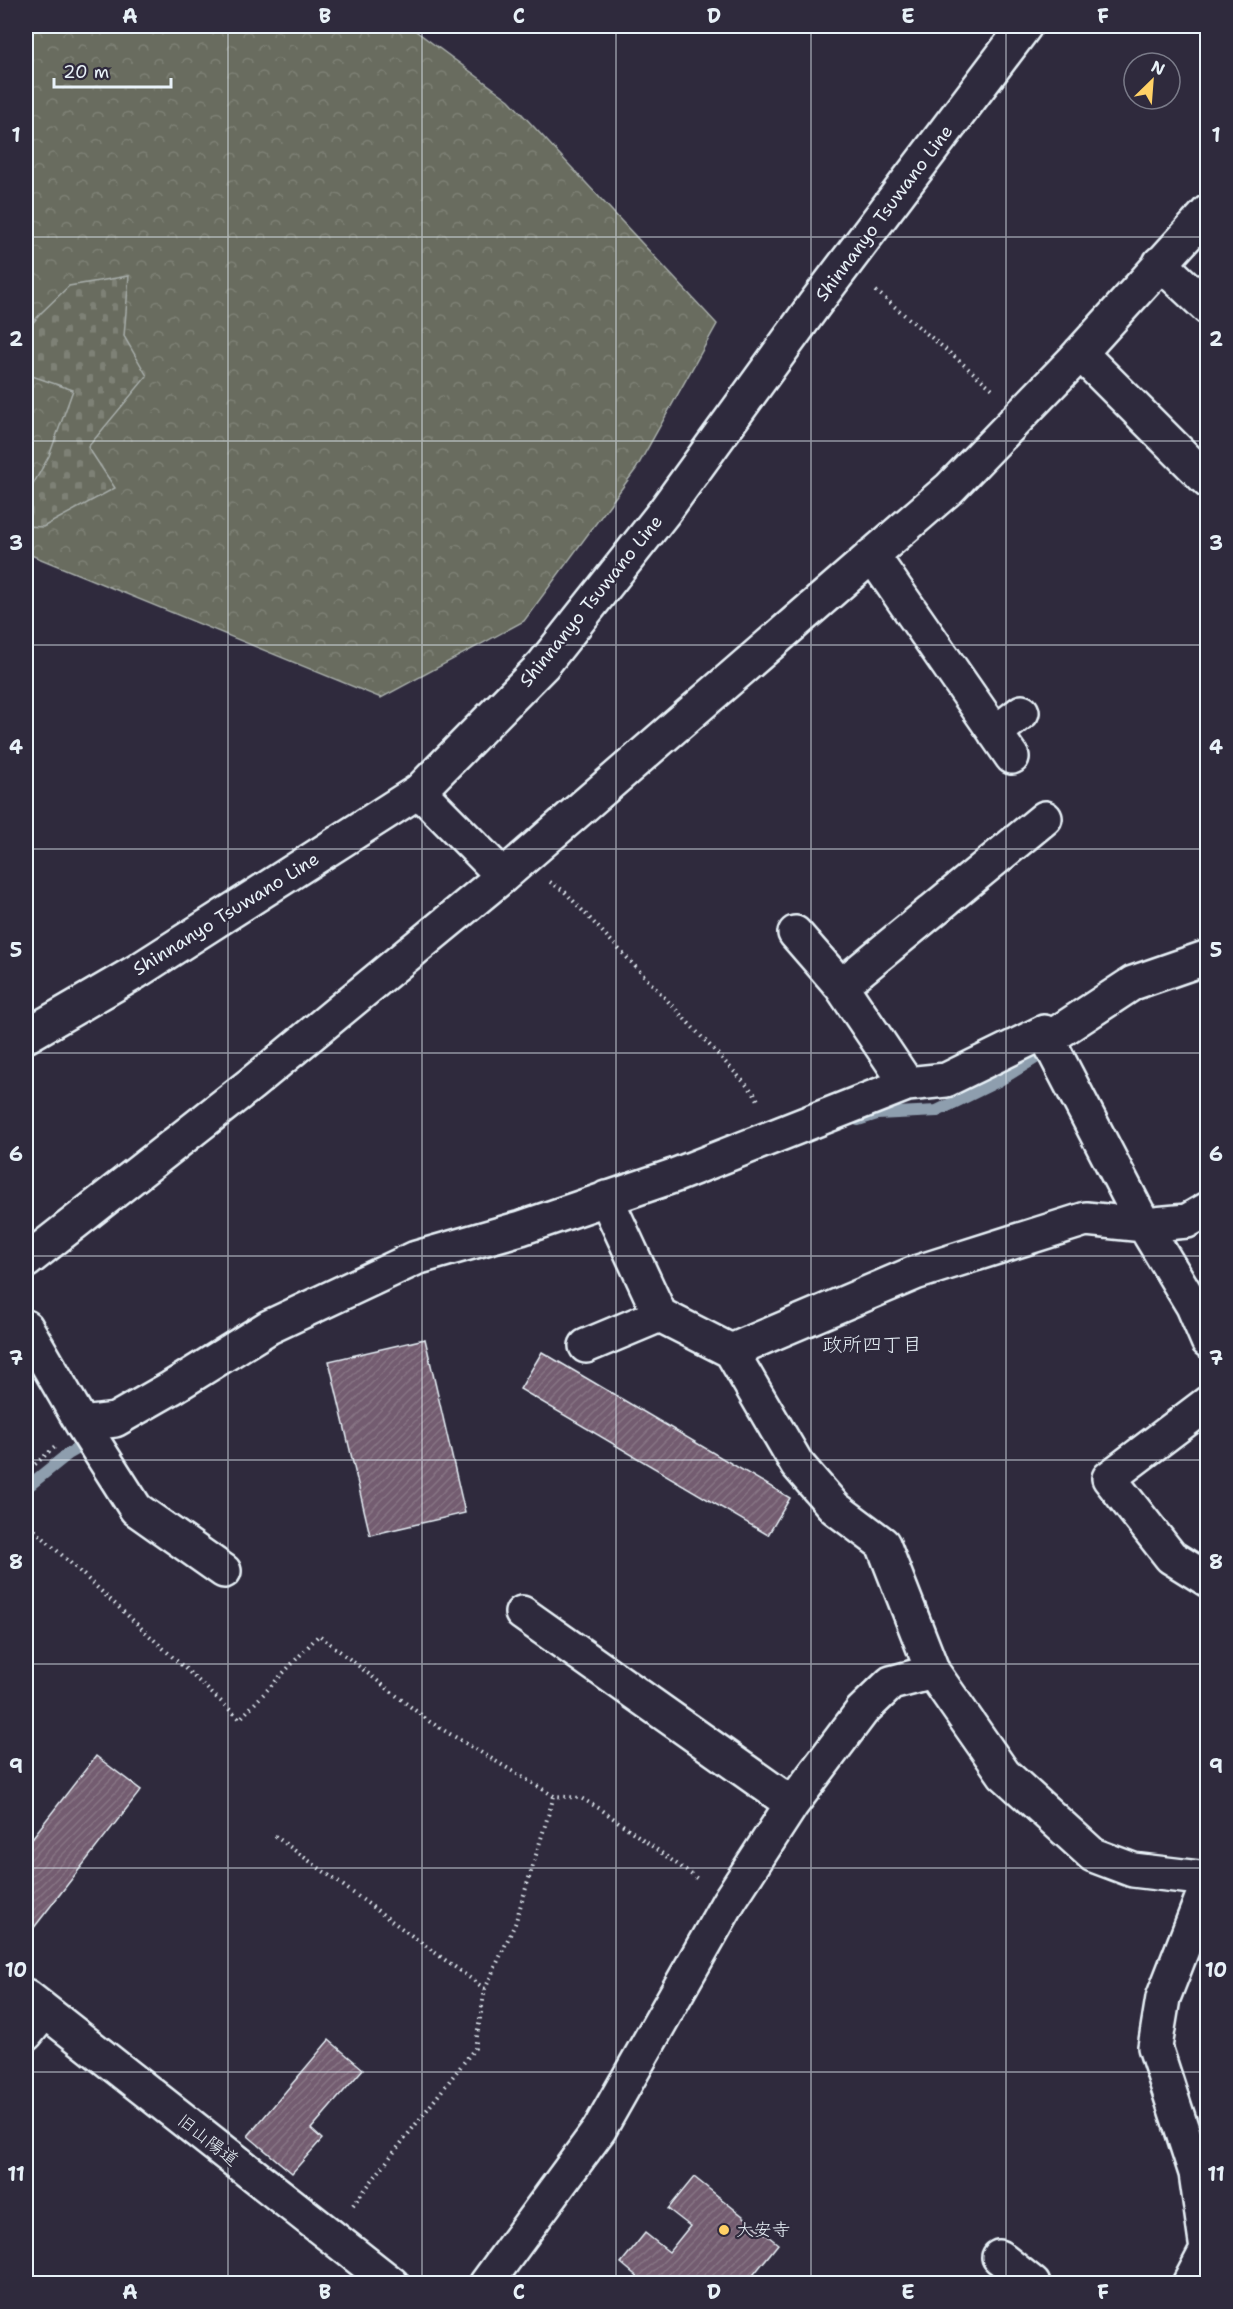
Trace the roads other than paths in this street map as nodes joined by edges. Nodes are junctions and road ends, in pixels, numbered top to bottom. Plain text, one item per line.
1 (1024, 26) edge
2 (1208, 212) edge
3 (1160, 263) junction
4 (1208, 308) edge
5 (1080, 353) junction
6 (1208, 482) edge
7 (872, 555) junction
8 (1022, 712) dead end
9 (419, 791) junction
10 (1045, 818) dead end
11 (511, 868) junction
12 (795, 933) dead end
13 (1208, 957) edge
14 (841, 986) junction
15 (26, 1035) edge
16 (1048, 1039) junction
17 (907, 1084) junction
18 (606, 1198) junction
19 (1208, 1209) edge
20 (1144, 1224) junction
21 (26, 1261) edge
22 (660, 1316) junction
23 (26, 1328) edge
24 (1208, 1341) edge
25 (586, 1346) dead end
26 (731, 1351) junction
27 (1208, 1403) edge
28 (82, 1424) junction
29 (224, 1571) dead end
30 (1208, 1580) edge
31 (522, 1613) dead end
32 (933, 1672) junction
33 (792, 1804) junction
34 (1208, 1879) edge
35 (1208, 1883) edge
36 (32, 2014) edge
37 (999, 2257) dead end
38 (392, 2283) edge
39 (486, 2283) edge
40 (1033, 2283) edge
41 (1189, 2283) edge

1 - 9 street, Shinnanyo Tsuwano Line
2 - 3 street
3 - 4 street
3 - 5 street
5 - 6 street
5 - 7 street
7 - 8 street
7 - 11 street
9 - 11 street
9 - 15 street, Shinnanyo Tsuwano Line
10 - 14 street
11 - 21 street
12 - 14 street
13 - 16 street
14 - 17 street
16 - 17 street
16 - 20 street
17 - 18 street
18 - 22 street
18 - 28 street
19 - 20 street
20 - 24 street
20 - 26 street
22 - 25 street
22 - 26 street
23 - 28 street
26 - 32 street
27 - 30 street
28 - 29 street
31 - 33 street
32 - 33 street
32 - 34 street
33 - 39 street
35 - 41 street
36 - 38 street, 旧山陽道
37 - 40 street

